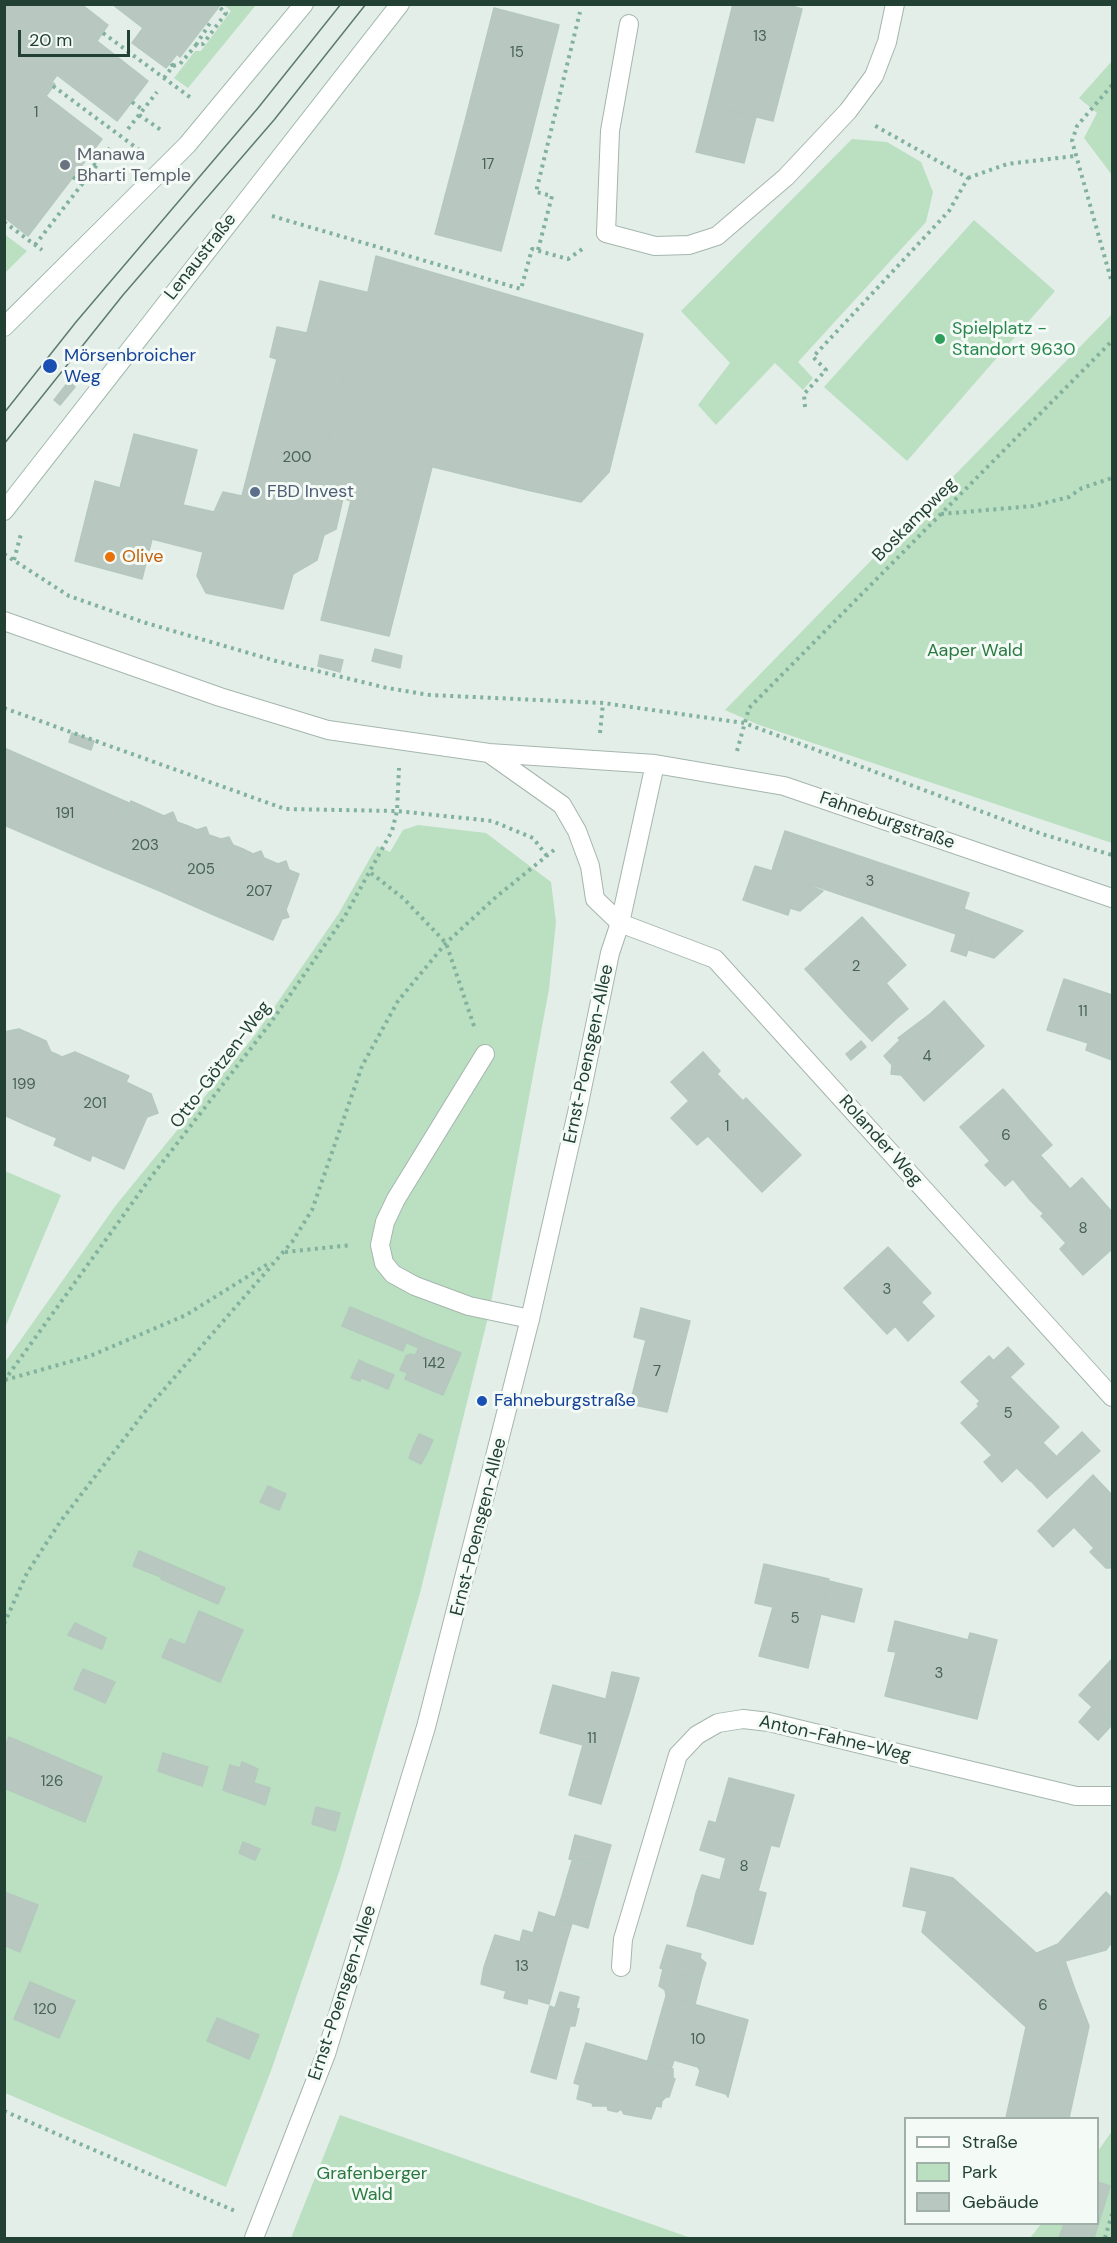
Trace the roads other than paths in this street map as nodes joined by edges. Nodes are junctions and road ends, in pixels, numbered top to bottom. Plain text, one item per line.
1 (304, 4) edge
2 (400, 4) edge
3 (895, 4) edge
4 (629, 24) dead end
5 (4, 327) edge
6 (4, 511) edge
7 (4, 621) edge
8 (489, 753) junction
9 (655, 764) junction
10 (1113, 898) edge
11 (620, 923) junction
12 (485, 1054) road end
13 (530, 1319) junction
14 (1113, 1397) edge
15 (1113, 1796) edge
16 (621, 1967) dead end
17 (257, 2230) edge

1 - 5 street
2 - 6 street, Lenaustraße
3 - 4 street
7 - 8 street
8 - 9 street
8 - 11 street
9 - 10 street, Fahneburgstraße
9 - 11 street, Ernst-Poensgen-Allee
11 - 13 street, Ernst-Poensgen-Allee
11 - 14 street, Rolander Weg
12 - 13 street
13 - 17 street, Ernst-Poensgen-Allee
15 - 16 street, Anton-Fahne-Weg

